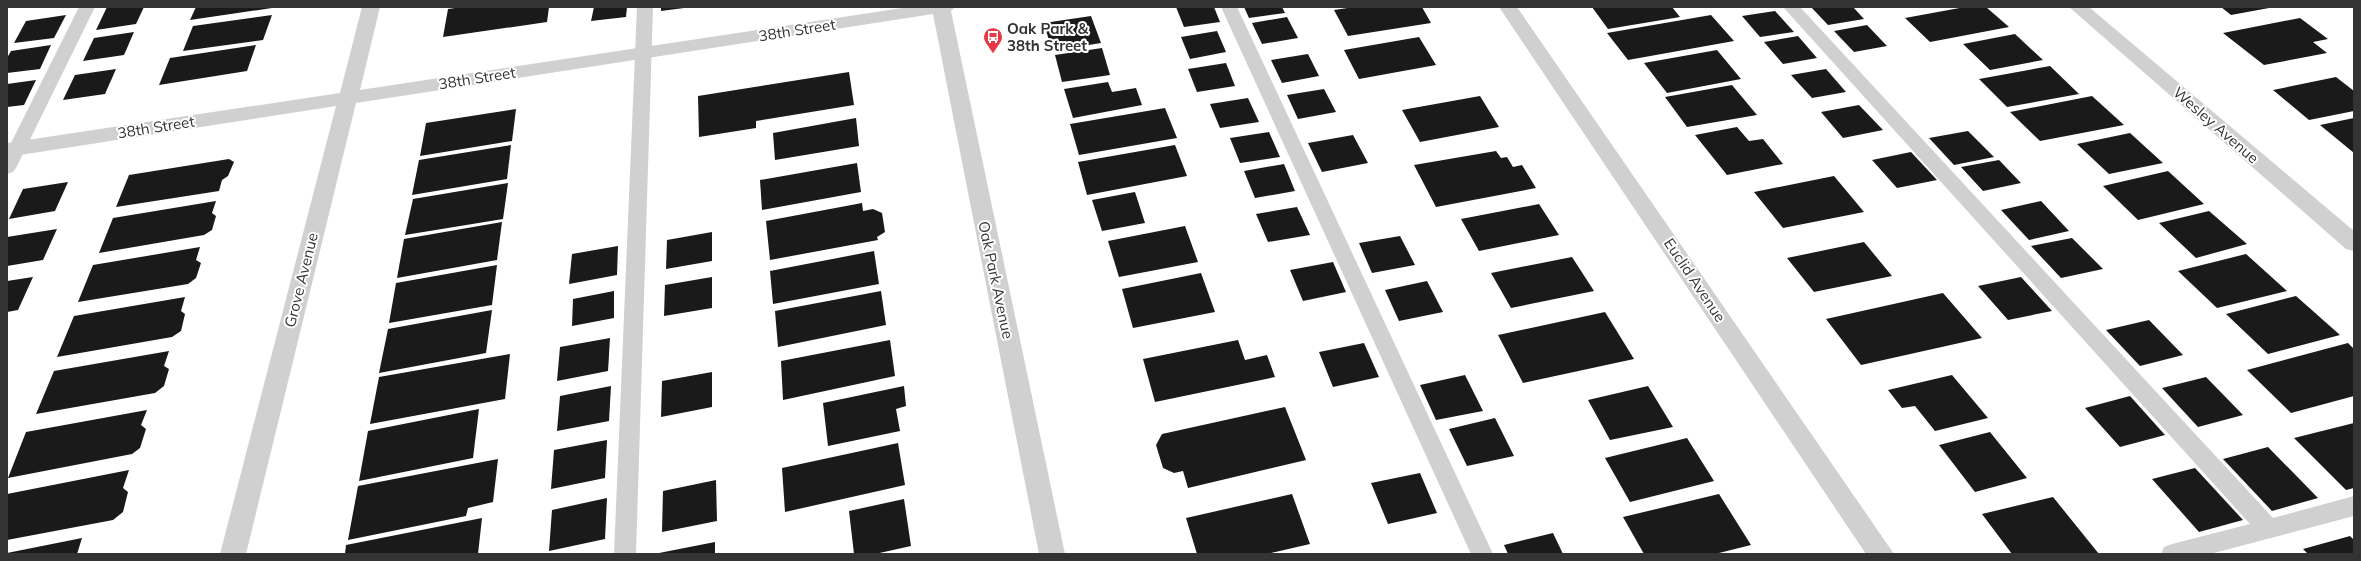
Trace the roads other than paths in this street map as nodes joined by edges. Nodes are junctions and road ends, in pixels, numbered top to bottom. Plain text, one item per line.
1 (87, 7) edge
2 (371, 7) edge
3 (645, 7) edge
4 (943, 7) edge
5 (1229, 7) edge
6 (1508, 7) edge
7 (1791, 7) edge
8 (2078, 7) edge
9 (644, 53) junction
10 (347, 98) junction
11 (12, 149) edge
12 (7, 168) edge
13 (2354, 243) edge
14 (2354, 506) edge
15 (2268, 529) junction
16 (233, 554) edge
17 (625, 554) edge
18 (1052, 554) edge
19 (1482, 554) edge
20 (1882, 554) edge
21 (2172, 554) edge

1 - 11 lane
2 - 10 street, Grove Avenue
3 - 9 lane
4 - 9 street, 38th Street
4 - 18 street, Oak Park Avenue
5 - 19 lane
6 - 20 street, Euclid Avenue
7 - 15 lane
8 - 13 street, Wesley Avenue
9 - 10 street, 38th Street
9 - 17 lane
10 - 11 street, 38th Street
10 - 16 street, Grove Avenue
11 - 12 lane
14 - 15 lane
15 - 21 lane

